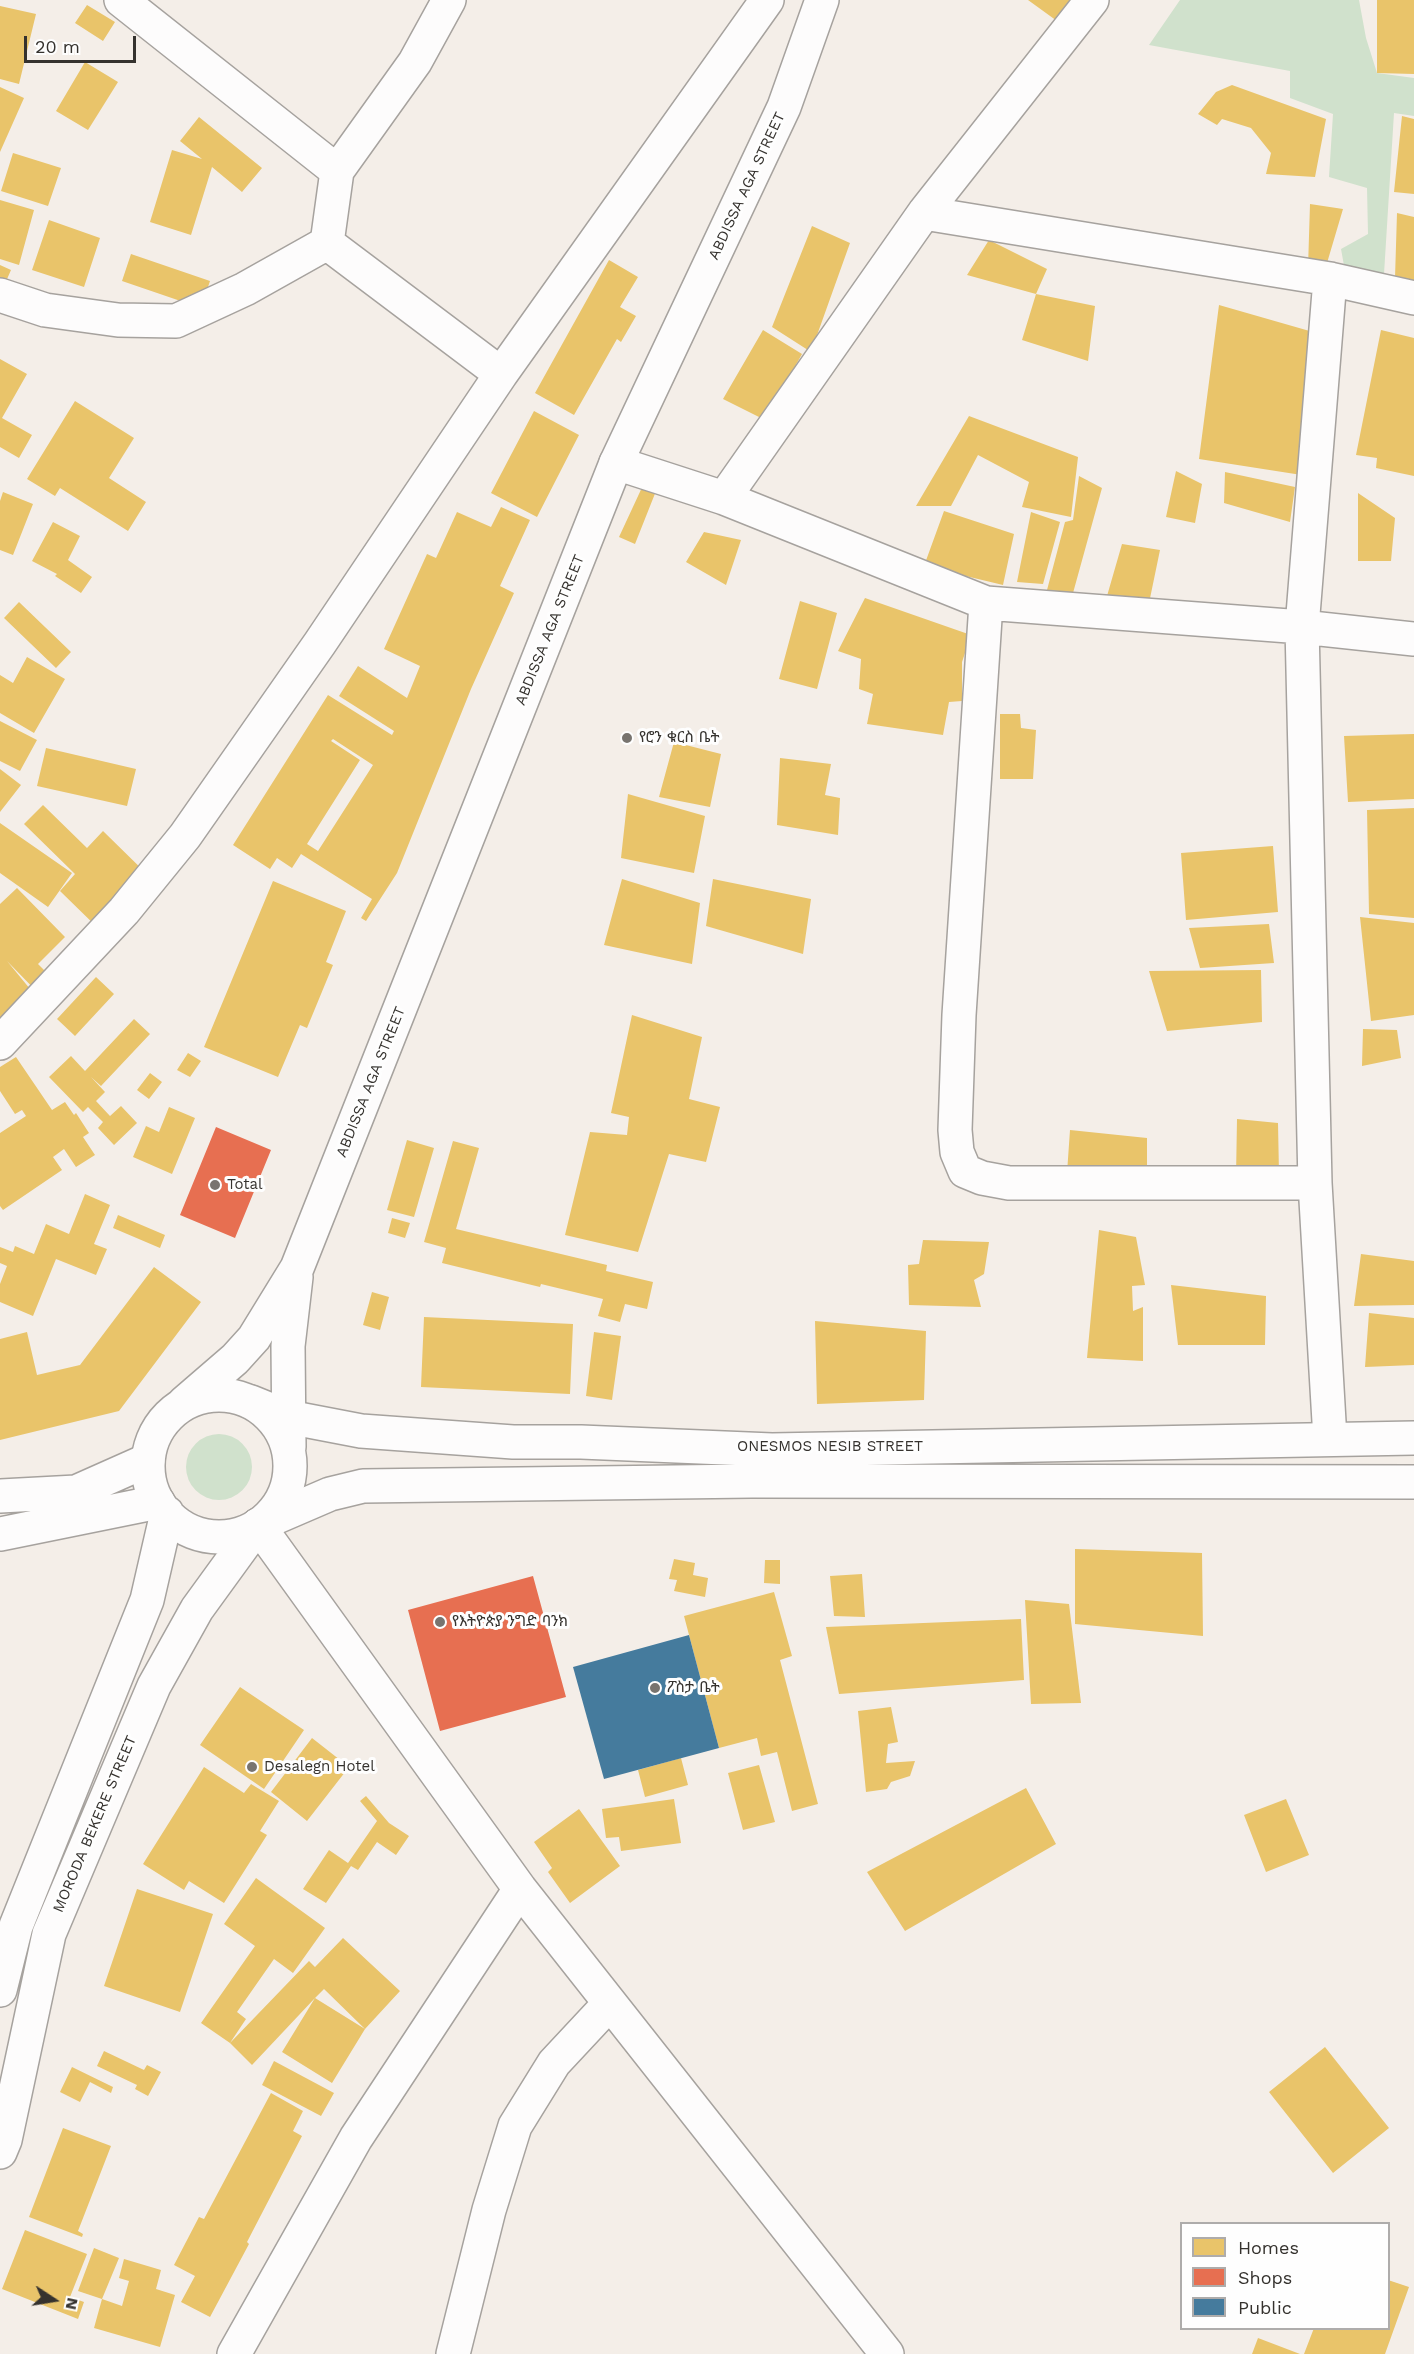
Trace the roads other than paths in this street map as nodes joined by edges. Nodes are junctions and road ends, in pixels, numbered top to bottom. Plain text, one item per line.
1 (121, 0) edge
2 (449, 0) edge
3 (767, 0) edge
4 (822, 0) edge
5 (1092, 0) edge
6 (337, 171) junction
7 (924, 213) junction
8 (327, 243) junction
9 (1330, 279) junction
10 (0, 295) edge
11 (1414, 298) edge
12 (501, 374) junction
13 (616, 463) junction
14 (724, 498) junction
15 (986, 603) junction
16 (1302, 627) junction
17 (1414, 639) edge
18 (0, 1043) edge
19 (1315, 1183) junction
20 (297, 1268) junction
21 (251, 1401) junction
22 (184, 1403) junction
23 (288, 1417) junction
24 (1414, 1438) edge
25 (1330, 1439) junction
26 (581, 1442) junction
27 (772, 1450) junction
28 (290, 1458) junction
29 (148, 1460) junction
30 (752, 1480) junction
31 (1414, 1482) edge
32 (578, 1483) junction
33 (0, 1496) edge
34 (162, 1508) junction
35 (258, 1525) junction
36 (0, 1534) edge
37 (520, 1889) junction
38 (16, 1926) junction
39 (49, 1934) junction
40 (0, 1990) edge
41 (610, 2003) junction
42 (2, 2143) edge
43 (234, 2354) edge
44 (453, 2354) edge
45 (887, 2354) edge

1 - 6 main road
2 - 6 main road
3 - 12 main road
4 - 13 main road, ABDISSA AGA STREET
5 - 7 main road
6 - 8 main road
7 - 9 main road
7 - 14 main road
8 - 10 main road
8 - 12 main road
9 - 11 main road
9 - 16 main road
12 - 18 main road
13 - 14 main road
13 - 20 main road, ABDISSA AGA STREET
14 - 15 main road
15 - 16 main road
15 - 19 main road
16 - 17 main road
16 - 19 main road
19 - 25 main road
20 - 22 main road
20 - 23 main road
21 - 22 main road
21 - 23 main road, ONESMOS NESIB STREET
21 - 28 main road
22 - 29 main road
23 - 26 main road, ONESMOS NESIB STREET
23 - 28 main road
24 - 25 main road, ONESMOS NESIB STREET
25 - 27 main road, ONESMOS NESIB STREET
26 - 27 main road, ONESMOS NESIB STREET
26 - 32 main road
27 - 30 main road
28 - 35 main road
29 - 33 main road
29 - 34 main road
30 - 31 main road
30 - 32 main road
32 - 35 main road
34 - 35 main road
34 - 36 main road
34 - 38 main road
35 - 37 main road
35 - 39 main road, MORODA BEKERE STREET
37 - 41 main road
37 - 43 main road
38 - 39 main road
38 - 40 main road
39 - 42 main road, MORODA BEKERE STREET
41 - 44 main road
41 - 45 main road

